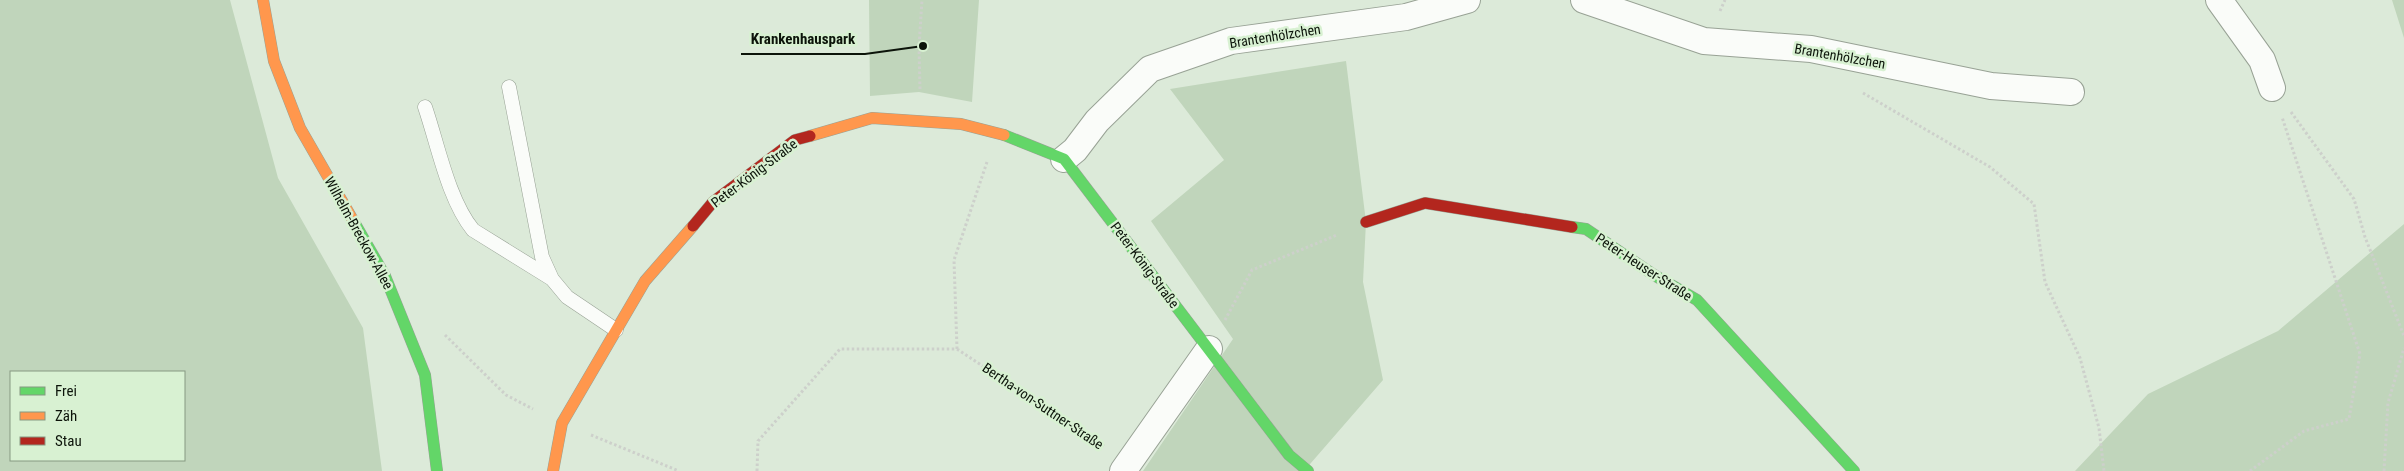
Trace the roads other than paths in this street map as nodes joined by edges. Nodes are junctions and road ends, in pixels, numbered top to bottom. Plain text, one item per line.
1 (263, 0) edge
2 (1467, 0) edge
3 (1584, 0) edge
4 (2219, 0) edge
5 (509, 87) dead end
6 (2272, 88) road end
7 (2071, 92) dead end
8 (425, 107) dead end
9 (1064, 159) junction
10 (1366, 222) road end
11 (552, 279) junction
12 (616, 330) junction
13 (1209, 350) junction
14 (1126, 467) edge
15 (437, 471) edge
16 (553, 471) edge
17 (1308, 471) edge
18 (1854, 471) edge

1 - 15 street, Wilhelm-Breckow-Allee
2 - 9 street, Brantenhölzchen
3 - 7 street, Brantenhölzchen
4 - 6 street
5 - 11 lane
8 - 11 lane
9 - 12 street, Peter-König-Straße
9 - 13 street, Peter-König-Straße
10 - 18 street, Peter-Heuser-Straße
11 - 12 lane
12 - 16 street, Peter-König-Straße
13 - 14 street
13 - 17 street, Peter-König-Straße

